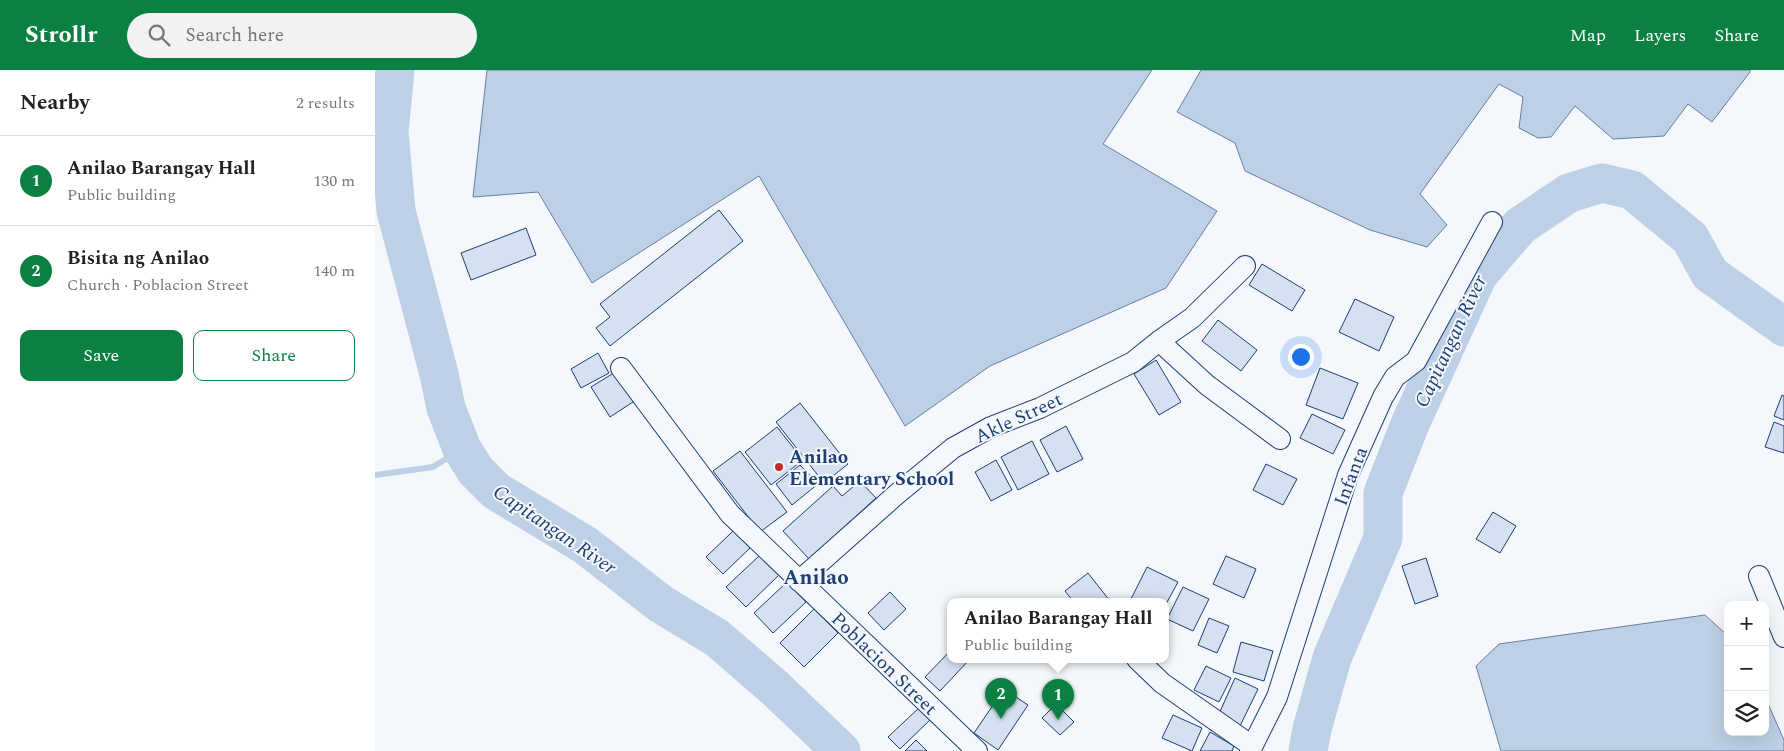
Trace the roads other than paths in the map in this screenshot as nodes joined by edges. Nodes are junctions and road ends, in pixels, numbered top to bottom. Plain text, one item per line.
1 (1491, 222) dead end
2 (1245, 266) dead end
3 (1159, 341) junction
4 (621, 368) dead end
5 (1280, 439) dead end
6 (1759, 576) dead end
7 (799, 581) junction
8 (1784, 637) edge
9 (1141, 663) edge
10 (1251, 748) edge
11 (977, 751) edge

1 - 10 street, Infanta
2 - 3 street, Akle Street
3 - 5 street
3 - 7 street, Akle Street
4 - 7 street, Poblacion Street
6 - 8 street
7 - 11 street, Poblacion Street
9 - 10 street

